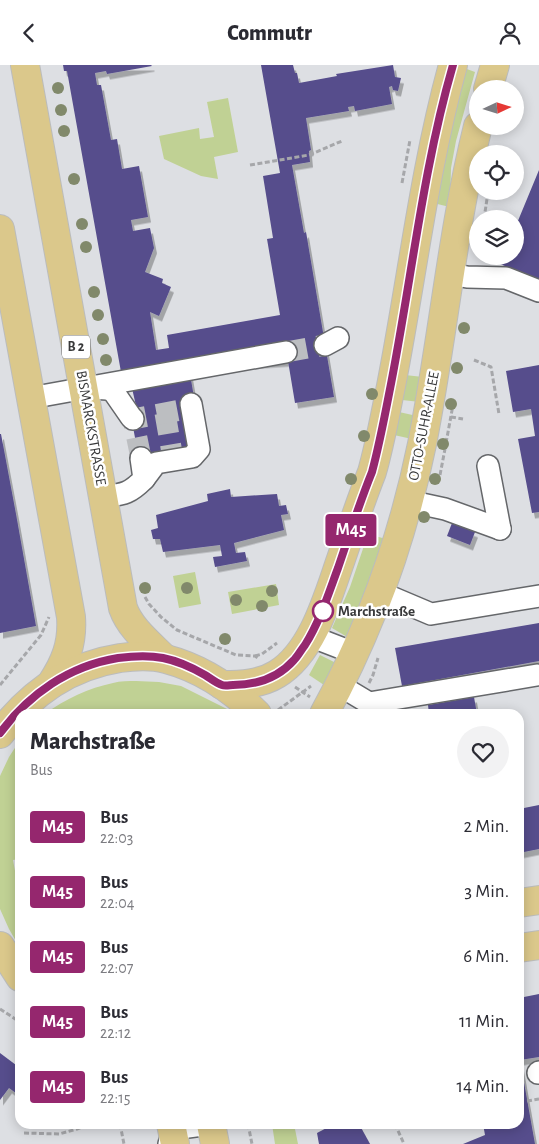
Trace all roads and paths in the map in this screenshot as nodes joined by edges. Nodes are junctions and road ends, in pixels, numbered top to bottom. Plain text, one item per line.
1 (25, 65) edge
2 (453, 65) edge
3 (495, 65) edge
4 (491, 80) edge
5 (412, 132) dead end
6 (476, 135) edge
7 (342, 141) dead end
8 (250, 165) dead end
9 (401, 191) dead end
10 (0, 229) edge
11 (3, 264) edge
12 (450, 274) junction
13 (539, 291) edge
14 (286, 352) tunnel mouth
15 (474, 360) dead end
16 (84, 388) junction
17 (30, 398) junction
18 (190, 407) dead end
19 (499, 414) dead end
20 (133, 419) dead end
21 (488, 466) dead end
22 (114, 495) junction
23 (408, 501) junction
24 (379, 592) junction
25 (539, 596) edge
26 (149, 603) dead end
27 (47, 622) dead end
28 (310, 636) junction
29 (278, 642) dead end
30 (354, 653) junction
31 (255, 656) junction
32 (164, 658) junction
33 (260, 660) dead end
34 (537, 675) dead end
35 (51, 684) junction
36 (0, 685) edge
37 (222, 685) junction
38 (339, 685) junction
39 (311, 686) dead end
40 (296, 687) dead end
41 (303, 693) junction
42 (320, 708) edge
43 (20, 709) edge
44 (260, 709) edge
45 (273, 709) edge
46 (15, 715) edge
47 (0, 734) edge
48 (539, 900) edge
49 (524, 902) edge
50 (539, 945) edge
51 (0, 946) edge
52 (524, 947) edge
53 (15, 969) edge
54 (0, 971) edge
55 (15, 980) edge
56 (0, 1009) edge
57 (15, 1019) edge
58 (539, 1099) edge
59 (527, 1101) dead end
60 (77, 1129) edge
61 (121, 1129) edge
62 (193, 1129) edge
63 (212, 1129) edge
64 (249, 1129) edge
65 (397, 1129) edge
66 (24, 1133) dead end
67 (172, 1135) edge
68 (124, 1144) edge
69 (215, 1144) edge
70 (252, 1144) edge
71 (404, 1144) edge

1 - 16 main road, BISMARCKSTRASSE / B 2
2 - 28 main road
3 - 4 main road
5 - 9 path
6 - 12 main road, OTTO-SUHR-ALLEE
7 - 8 path
10 - 11 main road
11 - 17 main road
12 - 13 lane
12 - 23 main road, OTTO-SUHR-ALLEE
14 - 16 lane
15 - 19 path
16 - 17 lane
16 - 20 lane
16 - 22 main road, BISMARCKSTRASSE / B 2
17 - 35 main road
18 - 22 lane
21 - 23 lane
22 - 32 main road, BISMARCKSTRASSE / B 2
23 - 24 main road, OTTO-SUHR-ALLEE
24 - 25 lane
24 - 30 main road, OTTO-SUHR-ALLEE
26 - 31 path
27 - 36 path
28 - 30 lane
28 - 37 main road
29 - 31 path
30 - 38 main road, OTTO-SUHR-ALLEE
31 - 33 path
32 - 35 main road
32 - 37 main road, B 2
34 - 38 lane
35 - 43 main road
37 - 44 main road, B 2
38 - 42 main road, OTTO-SUHR-ALLEE
39 - 41 path
40 - 41 path
41 - 42 path
41 - 45 path
46 - 47 main road
48 - 49 main road
50 - 52 main road
51 - 53 main road
54 - 55 main road
56 - 57 path
58 - 59 path
60 - 66 path
61 - 68 path
62 - 67 lane
63 - 69 main road
64 - 70 path
65 - 71 path

